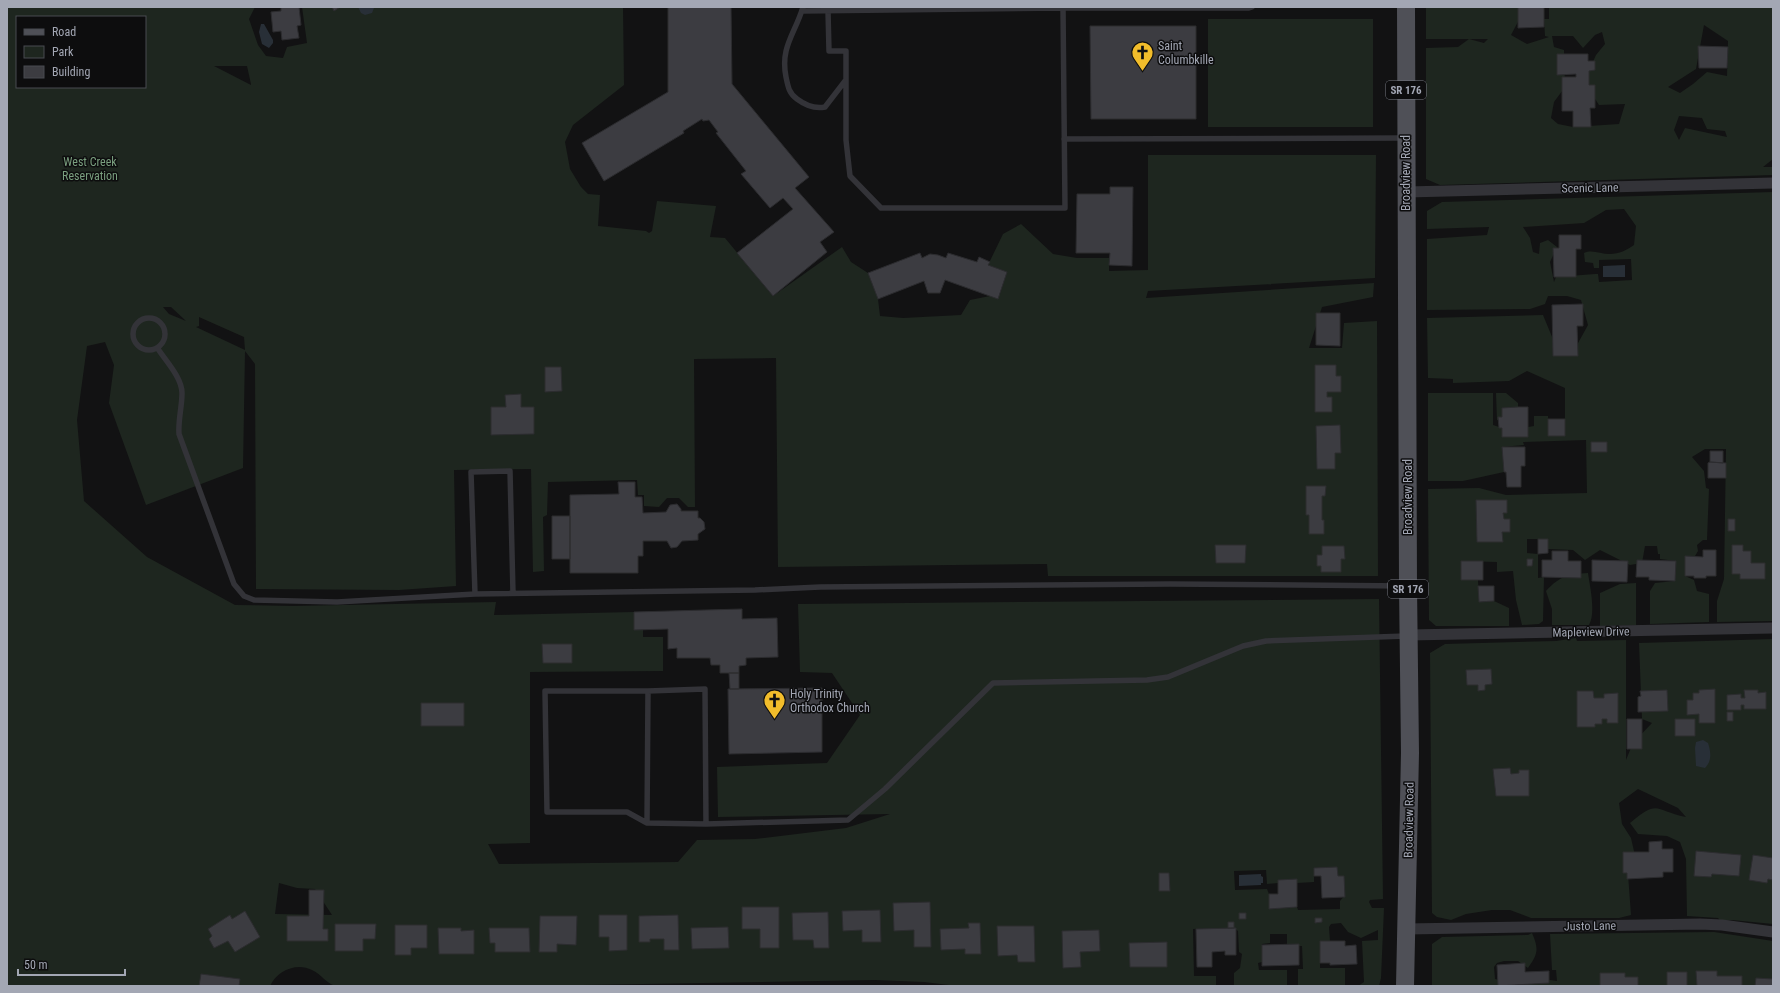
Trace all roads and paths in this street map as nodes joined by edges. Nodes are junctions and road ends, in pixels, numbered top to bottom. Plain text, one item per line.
1 (1252, 7) edge
2 (1406, 7) edge
3 (1063, 8) junction
4 (802, 9) edge
5 (828, 11) junction
6 (845, 80) junction
7 (1406, 138) junction
8 (1064, 139) junction
9 (1773, 183) edge
10 (1407, 192) junction
11 (158, 349) junction
12 (1408, 586) junction
13 (513, 593) junction
14 (474, 594) junction
15 (1773, 628) edge
16 (1409, 636) junction
17 (648, 691) junction
18 (647, 822) junction
19 (706, 824) junction
20 (1406, 929) junction
21 (1773, 932) edge
22 (1406, 986) edge

1 - 3 lane
2 - 7 main road, Broadview Road / SR 176
3 - 5 lane
3 - 8 lane
4 - 5 lane
4 - 6 lane
5 - 6 lane
6 - 8 lane
7 - 8 lane
7 - 10 main road, Broadview Road / SR 176
9 - 10 street, Scenic Lane
10 - 12 main road, Broadview Road / SR 176
11 - 11 lane
11 - 14 lane
12 - 13 lane
12 - 16 main road, Broadview Road / SR 176
13 - 14 lane
13 - 14 lane
15 - 16 street, Mapleview Drive
16 - 19 lane
16 - 20 main road, Broadview Road / SR 176
17 - 18 lane
17 - 18 lane
17 - 19 lane
18 - 19 lane
20 - 21 street, Justo Lane
20 - 22 main road, Broadview Road / SR 176

